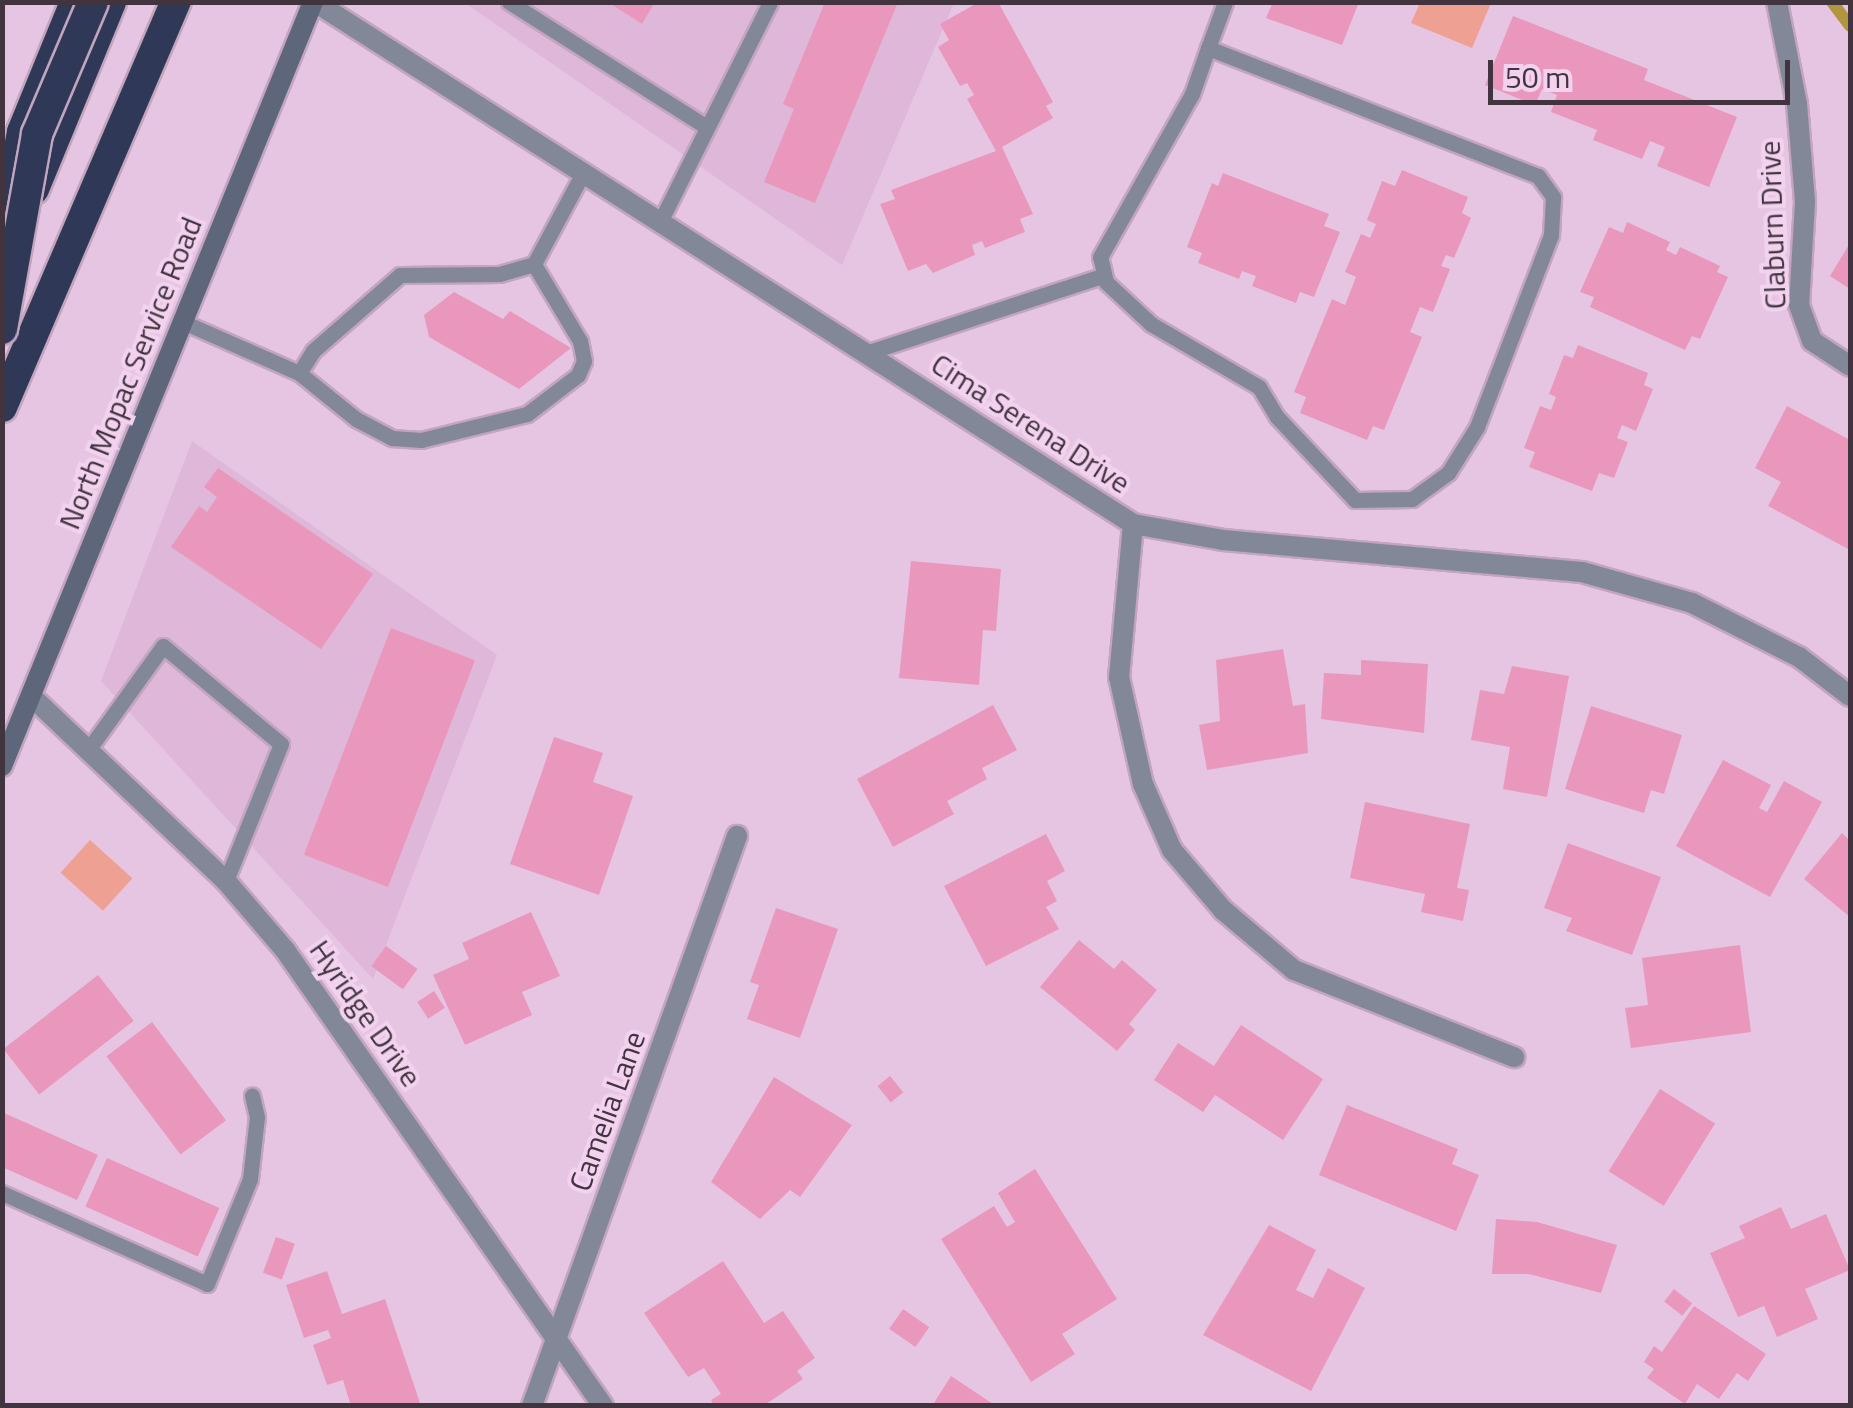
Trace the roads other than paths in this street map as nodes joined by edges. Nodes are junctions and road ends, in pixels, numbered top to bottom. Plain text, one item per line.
1 (56, 2) edge
2 (75, 2) edge
3 (93, 2) edge
4 (111, 2) edge
5 (176, 2) edge
6 (314, 2) edge
7 (509, 2) edge
8 (770, 2) edge
9 (1225, 2) edge
10 (1776, 2) edge
11 (1208, 48) junction
12 (707, 127) junction
13 (2, 133) edge
14 (583, 174) junction
15 (660, 222) junction
16 (2, 239) edge
17 (534, 264) junction
18 (2, 266) edge
19 (1104, 275) junction
20 (183, 322) junction
21 (2, 329) edge
22 (866, 353) junction
23 (1850, 366) edge
24 (299, 373) junction
25 (2, 408) edge
26 (1133, 524) junction
27 (31, 696) junction
28 (1850, 696) edge
29 (88, 750) junction
30 (2, 766) edge
31 (737, 836) dead end
32 (226, 881) junction
33 (1514, 1057) dead end
34 (252, 1096) dead end
35 (2, 1193) edge
36 (558, 1337) junction
37 (532, 1406) edge
38 (603, 1406) edge

1 - 13 highway
2 - 16 highway
3 - 21 highway, bridge
4 - 18 highway
5 - 25 highway
6 - 14 street, Cima Serena Drive
6 - 20 main road, North Mopac Service Road
7 - 12 lane
8 - 12 lane
9 - 11 lane
10 - 23 street, Claburn Drive
11 - 19 lane
11 - 19 lane
12 - 15 lane
14 - 15 street, Cima Serena Drive
14 - 17 lane
15 - 22 street, Cima Serena Drive
17 - 24 lane
17 - 24 lane
19 - 22 lane
20 - 24 lane
20 - 27 main road, North Mopac Service Road
22 - 26 street, Cima Serena Drive
26 - 28 street, Cima Serena Drive
26 - 33 street
27 - 29 street, Hyridge Drive
27 - 30 main road, North Mopac Service Road
29 - 32 street, Hyridge Drive
29 - 32 lane
31 - 36 street, Camelia Lane
32 - 36 street, Hyridge Drive
34 - 35 lane
36 - 37 street, Camelia Lane
36 - 38 street, Hyridge Drive

